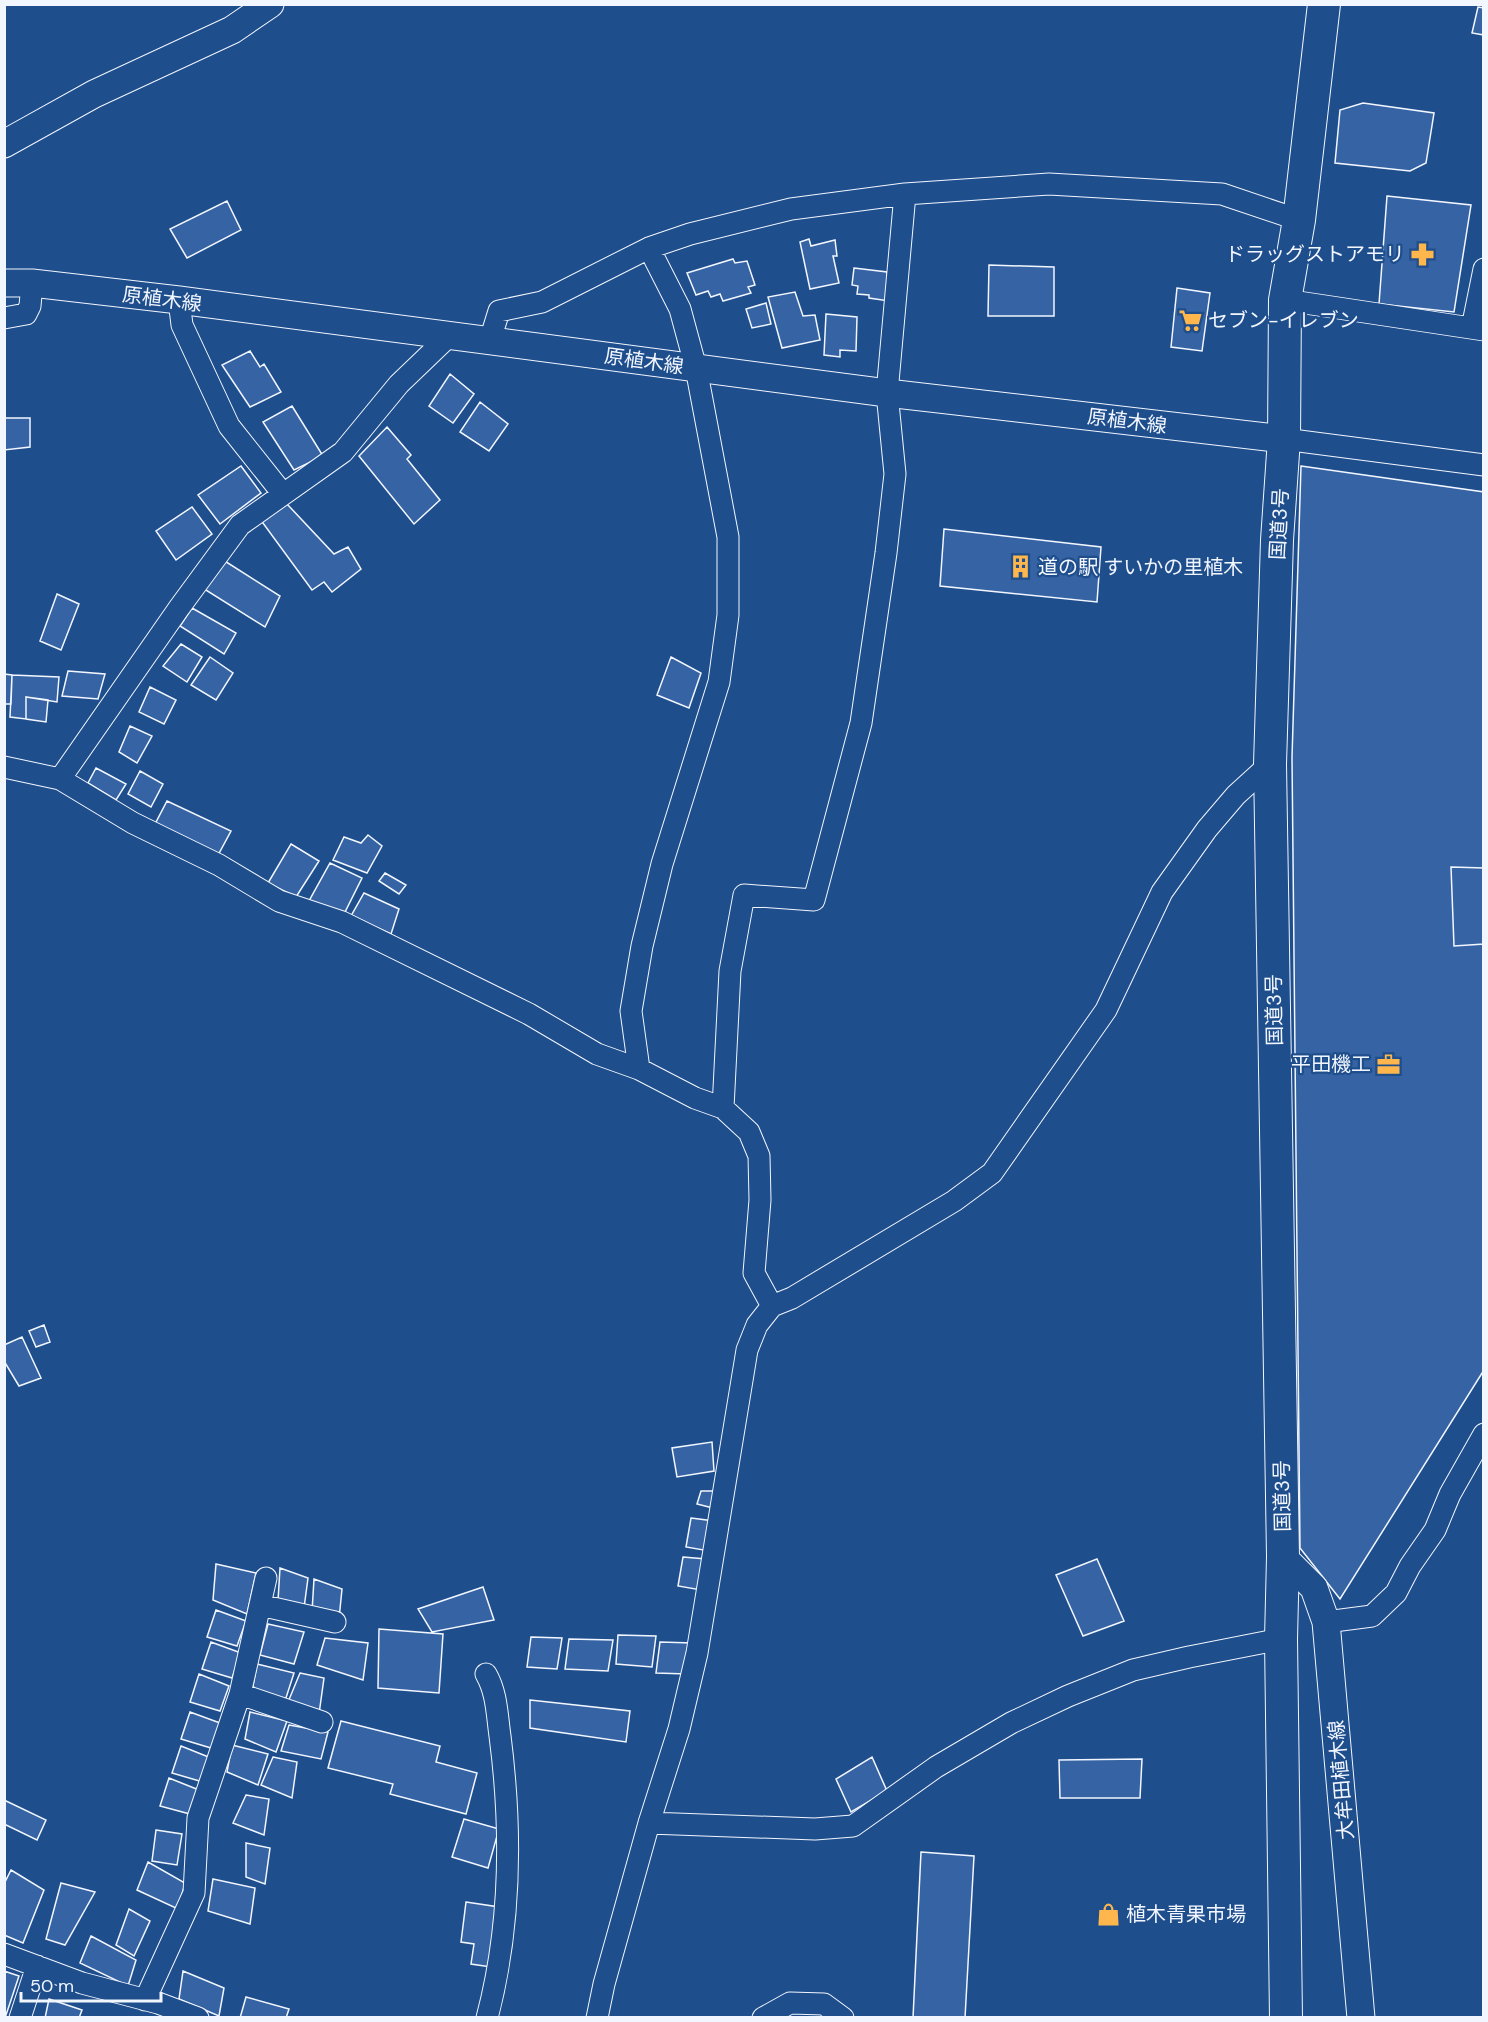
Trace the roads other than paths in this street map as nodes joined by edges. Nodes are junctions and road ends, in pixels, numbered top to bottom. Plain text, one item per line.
1 (270, 4) edge
2 (1324, 4) edge
3 (4, 144) edge
4 (905, 194) junction
5 (1299, 220) junction
6 (649, 248) junction
7 (1484, 269) edge
8 (4, 283) edge
9 (32, 283) junction
10 (179, 300) junction
11 (1285, 300) junction
12 (4, 318) edge
13 (1478, 329) edge
14 (448, 337) junction
15 (490, 340) junction
16 (696, 368) junction
17 (887, 393) junction
18 (1284, 439) junction
19 (1484, 465) edge
20 (283, 494) junction
21 (1270, 764) junction
22 (4, 767) edge
23 (60, 779) junction
24 (639, 1069) junction
25 (723, 1108) junction
26 (772, 1306) junction
27 (1484, 1434) edge
28 (1283, 1557) junction
29 (266, 1578) dead end
30 (260, 1605) junction
31 (334, 1622) dead end
32 (1326, 1622) junction
33 (1281, 1639) junction
34 (486, 1674) dead end
35 (240, 1694) junction
36 (322, 1722) dead end
37 (649, 1823) junction
38 (4, 1954) edge
39 (37, 1966) junction
40 (145, 2000) junction
41 (20, 2018) edge
42 (198, 2018) edge
43 (487, 2018) edge
44 (597, 2018) edge
45 (763, 2018) edge
46 (843, 2018) edge
47 (1286, 2018) edge
48 (1361, 2018) edge

1 - 3 main road
2 - 5 highway, 国道3号
4 - 5 street
4 - 6 street
4 - 17 street
5 - 11 highway, 国道3号
6 - 15 street
6 - 16 street
7 - 13 street
8 - 9 main road, 原植木線
9 - 10 main road, 原植木線
9 - 12 street
10 - 14 main road, 原植木線
10 - 20 street
11 - 13 street
11 - 18 highway, 国道3号
14 - 15 main road, 原植木線
14 - 20 street
15 - 16 main road, 原植木線
16 - 17 main road, 原植木線
16 - 24 street
17 - 18 main road, 原植木線
17 - 25 street
18 - 19 street
18 - 21 highway, 国道3号
20 - 23 street
21 - 26 street
21 - 28 highway, 国道3号
22 - 23 street
23 - 24 street
24 - 25 street
25 - 26 street
26 - 37 street
27 - 32 street
28 - 32 main road, 大牟田植木線
28 - 33 highway, 国道3号
29 - 30 street
30 - 31 street
30 - 35 street
32 - 48 main road, 大牟田植木線
33 - 37 street
33 - 47 highway, 国道3号
34 - 43 street
35 - 36 street
35 - 40 street
37 - 44 street
38 - 39 street
39 - 40 street
39 - 41 street
40 - 42 street
45 - 46 street

